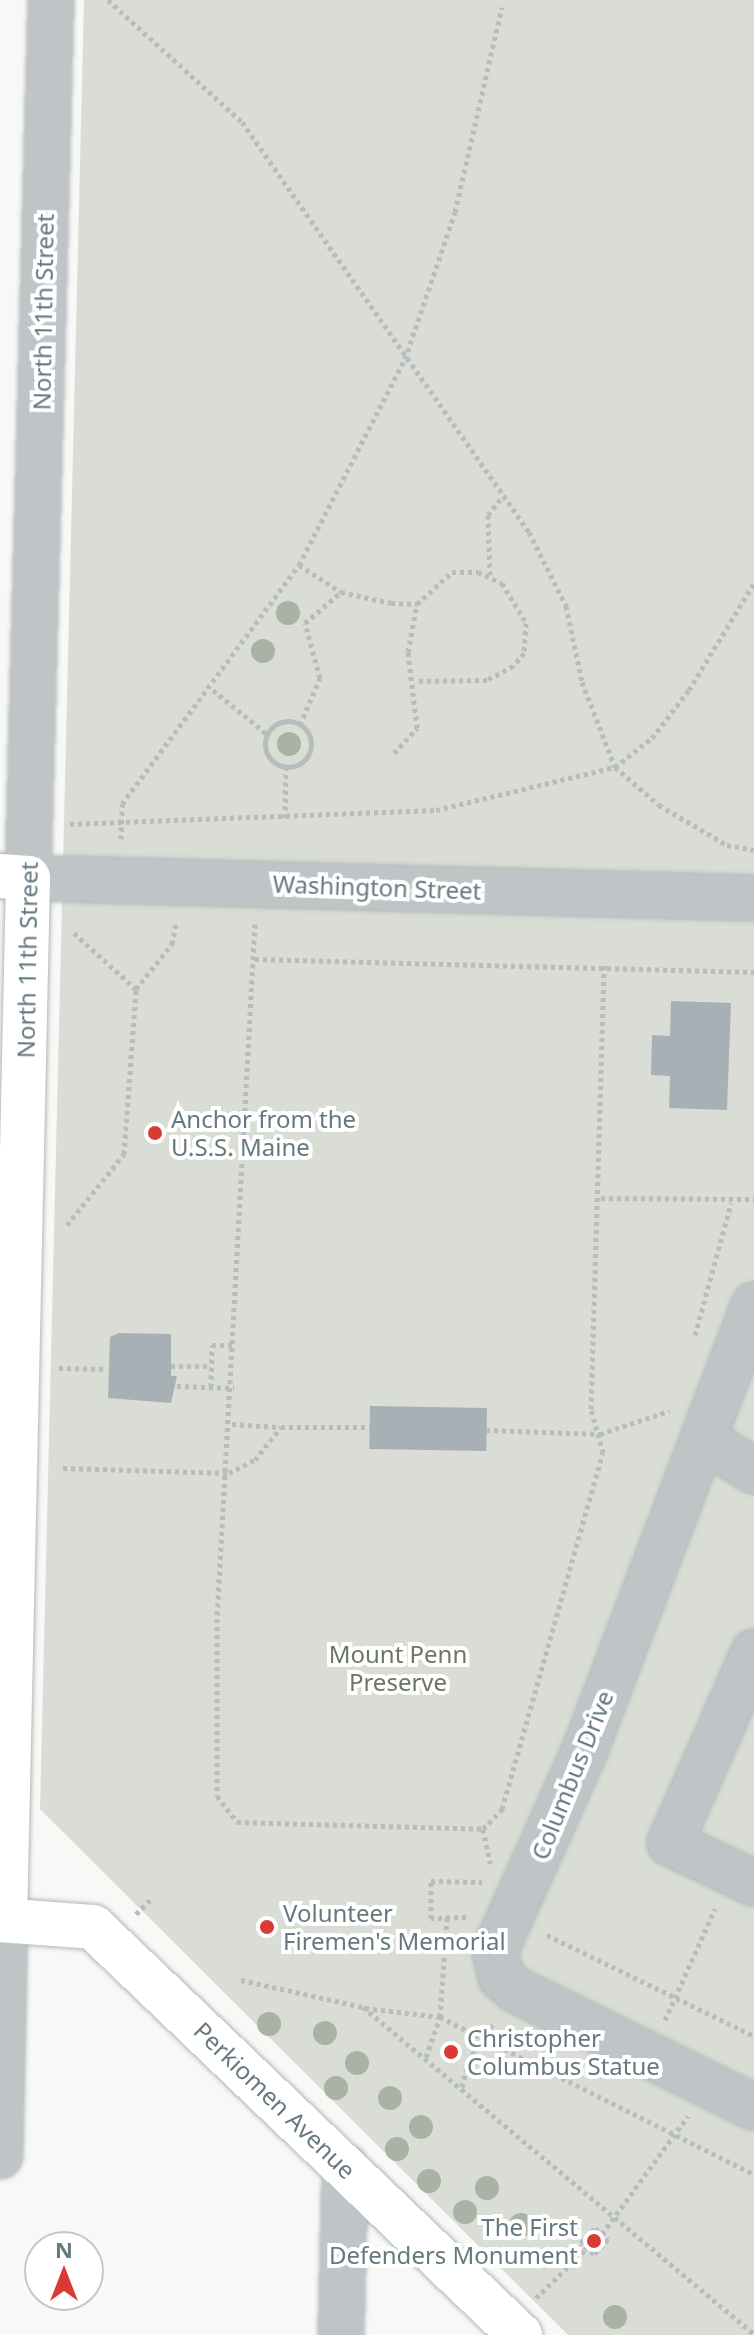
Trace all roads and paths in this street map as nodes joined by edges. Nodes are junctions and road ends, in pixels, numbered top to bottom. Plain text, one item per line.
1 (51, 0) edge
2 (108, 0) edge
3 (502, 7) dead end
4 (405, 359) junction
5 (503, 496) junction
6 (299, 565) junction
7 (490, 575) junction
8 (754, 583) edge
9 (341, 592) junction
10 (417, 604) junction
11 (416, 681) junction
12 (213, 690) junction
13 (300, 725) junction
14 (267, 734) junction
15 (394, 753) dead end
16 (615, 767) junction
17 (286, 768) junction
18 (285, 818) junction
19 (31, 823) junction
20 (121, 824) junction
21 (754, 850) edge
22 (14, 877) edge
23 (754, 898) edge
24 (255, 921) dead end
25 (177, 922) dead end
26 (74, 933) dead end
27 (255, 959) junction
28 (604, 964) junction
29 (754, 972) edge
30 (136, 989) junction
31 (601, 1198) junction
32 (754, 1199) edge
33 (731, 1203) junction
34 (67, 1225) dead end
35 (754, 1305) edge
36 (236, 1345) junction
37 (693, 1345) dead end
38 (9, 1366) edge
39 (171, 1366) dead end
40 (211, 1366) junction
41 (65, 1369) dead end
42 (107, 1369) dead end
43 (177, 1386) dead end
44 (211, 1387) junction
45 (234, 1388) junction
46 (724, 1407) edge
47 (232, 1424) junction
48 (281, 1427) junction
49 (370, 1427) dead end
50 (486, 1430) dead end
51 (600, 1434) junction
52 (63, 1468) dead end
53 (754, 1471) edge
54 (229, 1473) junction
55 (754, 1652) edge
56 (483, 1829) junction
57 (492, 1869) dead end
58 (743, 1878) edge
59 (496, 1882) dead end
60 (477, 1917) dead end
61 (447, 1918) junction
62 (3, 1920) edge
63 (551, 1937) dead end
64 (241, 1980) dead end
65 (679, 1985) dead end
66 (516, 1990) junction
67 (363, 2007) junction
68 (440, 2017) junction
69 (754, 2036) edge
70 (481, 2041) junction
71 (426, 2057) junction
72 (462, 2087) junction
73 (754, 2107) edge
74 (677, 2138) junction
75 (0, 2156) edge
76 (345, 2166) junction
77 (754, 2174) edge
78 (615, 2218) junction
79 (602, 2234) junction
80 (587, 2248) junction
81 (552, 2282) dead end
82 (754, 2334) edge
83 (341, 2335) edge
84 (520, 2335) edge

1 - 19 street, North 11th Street
2 - 4 path
3 - 4 path
4 - 5 path
4 - 6 path
5 - 7 path
5 - 16 path
6 - 9 path
6 - 12 path
7 - 10 path
7 - 11 path
8 - 16 path
9 - 10 path
9 - 13 path
10 - 11 path
11 - 15 path
12 - 14 path
12 - 20 path
13 - 14 path
13 - 17 path
14 - 17 path
16 - 18 path
16 - 21 path
17 - 18 path
18 - 20 path
19 - 20 path
19 - 22 street, North 11th Street
22 - 23 street, Washington Street
22 - 38 main road, North 11th Street
24 - 27 path
25 - 30 path
26 - 30 path
27 - 28 path
27 - 36 path
28 - 29 path
28 - 31 path
30 - 34 path
31 - 33 path
31 - 51 path
32 - 33 path
33 - 37 path
35 - 46 street, Columbus Drive
36 - 40 path
36 - 45 path
38 - 62 main road, North 11th Street
39 - 40 path
40 - 44 path
41 - 42 path
43 - 44 path
44 - 45 path
45 - 47 path
46 - 51 path
46 - 53 street
46 - 66 street, Columbus Drive
47 - 48 path
47 - 54 path
48 - 49 path
48 - 54 path
50 - 51 path
51 - 56 path
52 - 54 path
54 - 56 path
55 - 58 street
56 - 57 path
58 - 65 path
59 - 61 path
60 - 61 path
61 - 68 path
62 - 75 street
62 - 76 main road, Perkiomen Avenue
63 - 69 path
64 - 67 path
66 - 70 path
66 - 73 street
67 - 68 path
67 - 71 path
68 - 70 path
68 - 71 path
70 - 72 path
70 - 74 path
71 - 72 path
72 - 78 path
74 - 77 path
74 - 78 path
76 - 83 street
76 - 84 main road, Perkiomen Avenue
78 - 79 path
78 - 82 path
79 - 80 path
79 - 80 path
80 - 81 path

